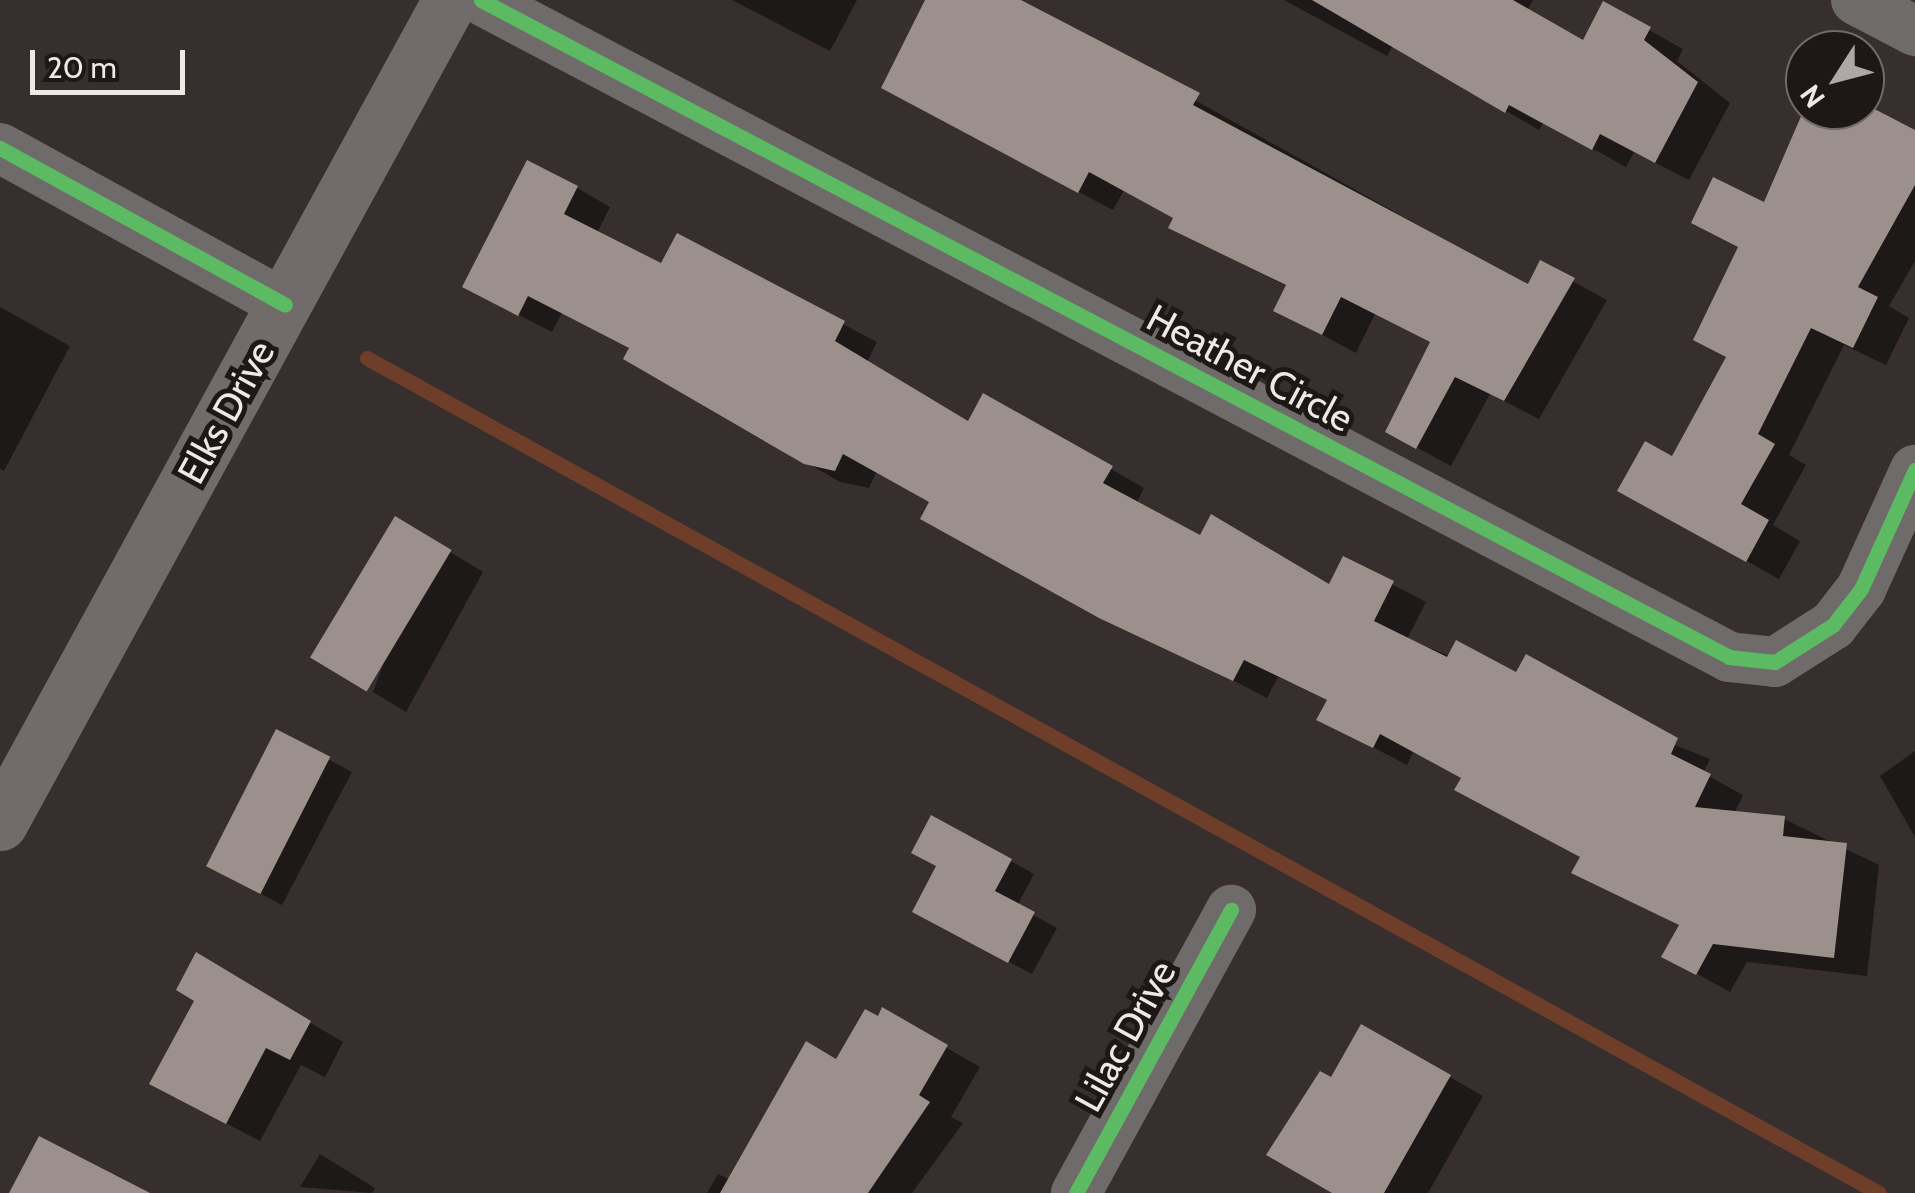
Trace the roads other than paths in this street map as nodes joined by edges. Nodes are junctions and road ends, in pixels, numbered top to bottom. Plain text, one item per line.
1 (450, 0) edge
2 (481, 0) edge
3 (1856, 0) edge
4 (1915, 31) edge
5 (0, 148) edge
6 (285, 304) junction
7 (1915, 470) edge
8 (0, 822) edge
9 (1231, 910) dead end
10 (1076, 1193) edge

1 - 6 main road, Elks Drive
2 - 7 street, Heather Circle
3 - 4 street
5 - 6 street
6 - 8 main road, Elks Drive
9 - 10 street, Lilac Drive

